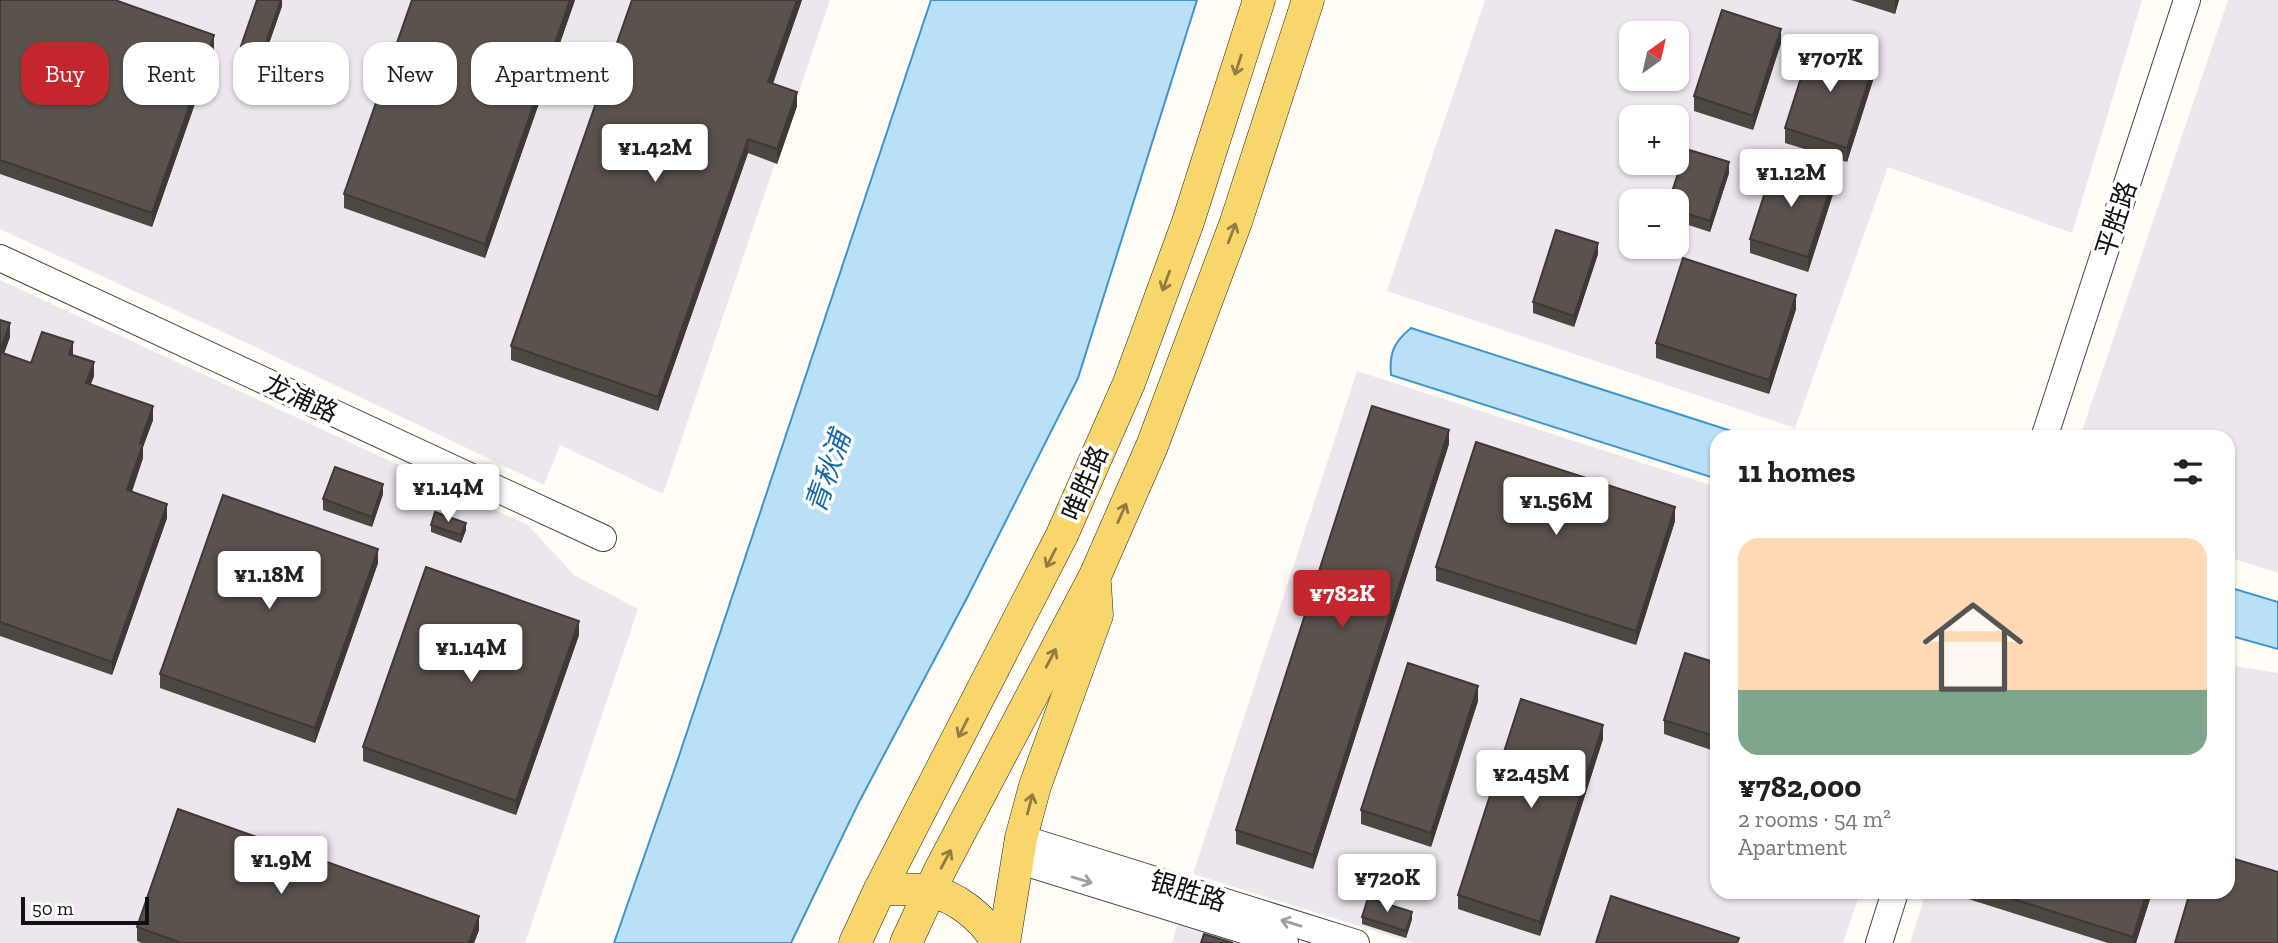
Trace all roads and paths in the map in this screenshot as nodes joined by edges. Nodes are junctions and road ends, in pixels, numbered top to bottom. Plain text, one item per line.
1 (1259, 0) edge
2 (1308, 0) edge
3 (2187, 0) edge
4 (0, 258) edge
5 (2047, 430) edge
6 (603, 538) dead end
7 (1095, 576) junction
8 (1019, 849) junction
9 (880, 889) junction
10 (1893, 899) edge
11 (920, 923) edge
12 (855, 943) edge
13 (997, 943) edge
14 (1004, 943) edge
15 (1285, 943) edge
16 (1356, 943) edge
17 (1879, 943) edge

1 -> 9 main road, 唯胜路
7 -> 2 main road, 唯胜路
3 - 5 street, 平胜路
4 - 6 street, 龙浦路
8 -> 7 main road
11 -> 7 main road, 唯胜路
8 - 14 main road
8 -> 15 street, 银胜路
16 -> 8 street, 银胜路
9 - 11 main road
9 - 12 main road, 唯胜路
10 - 17 street
11 - 13 main road

